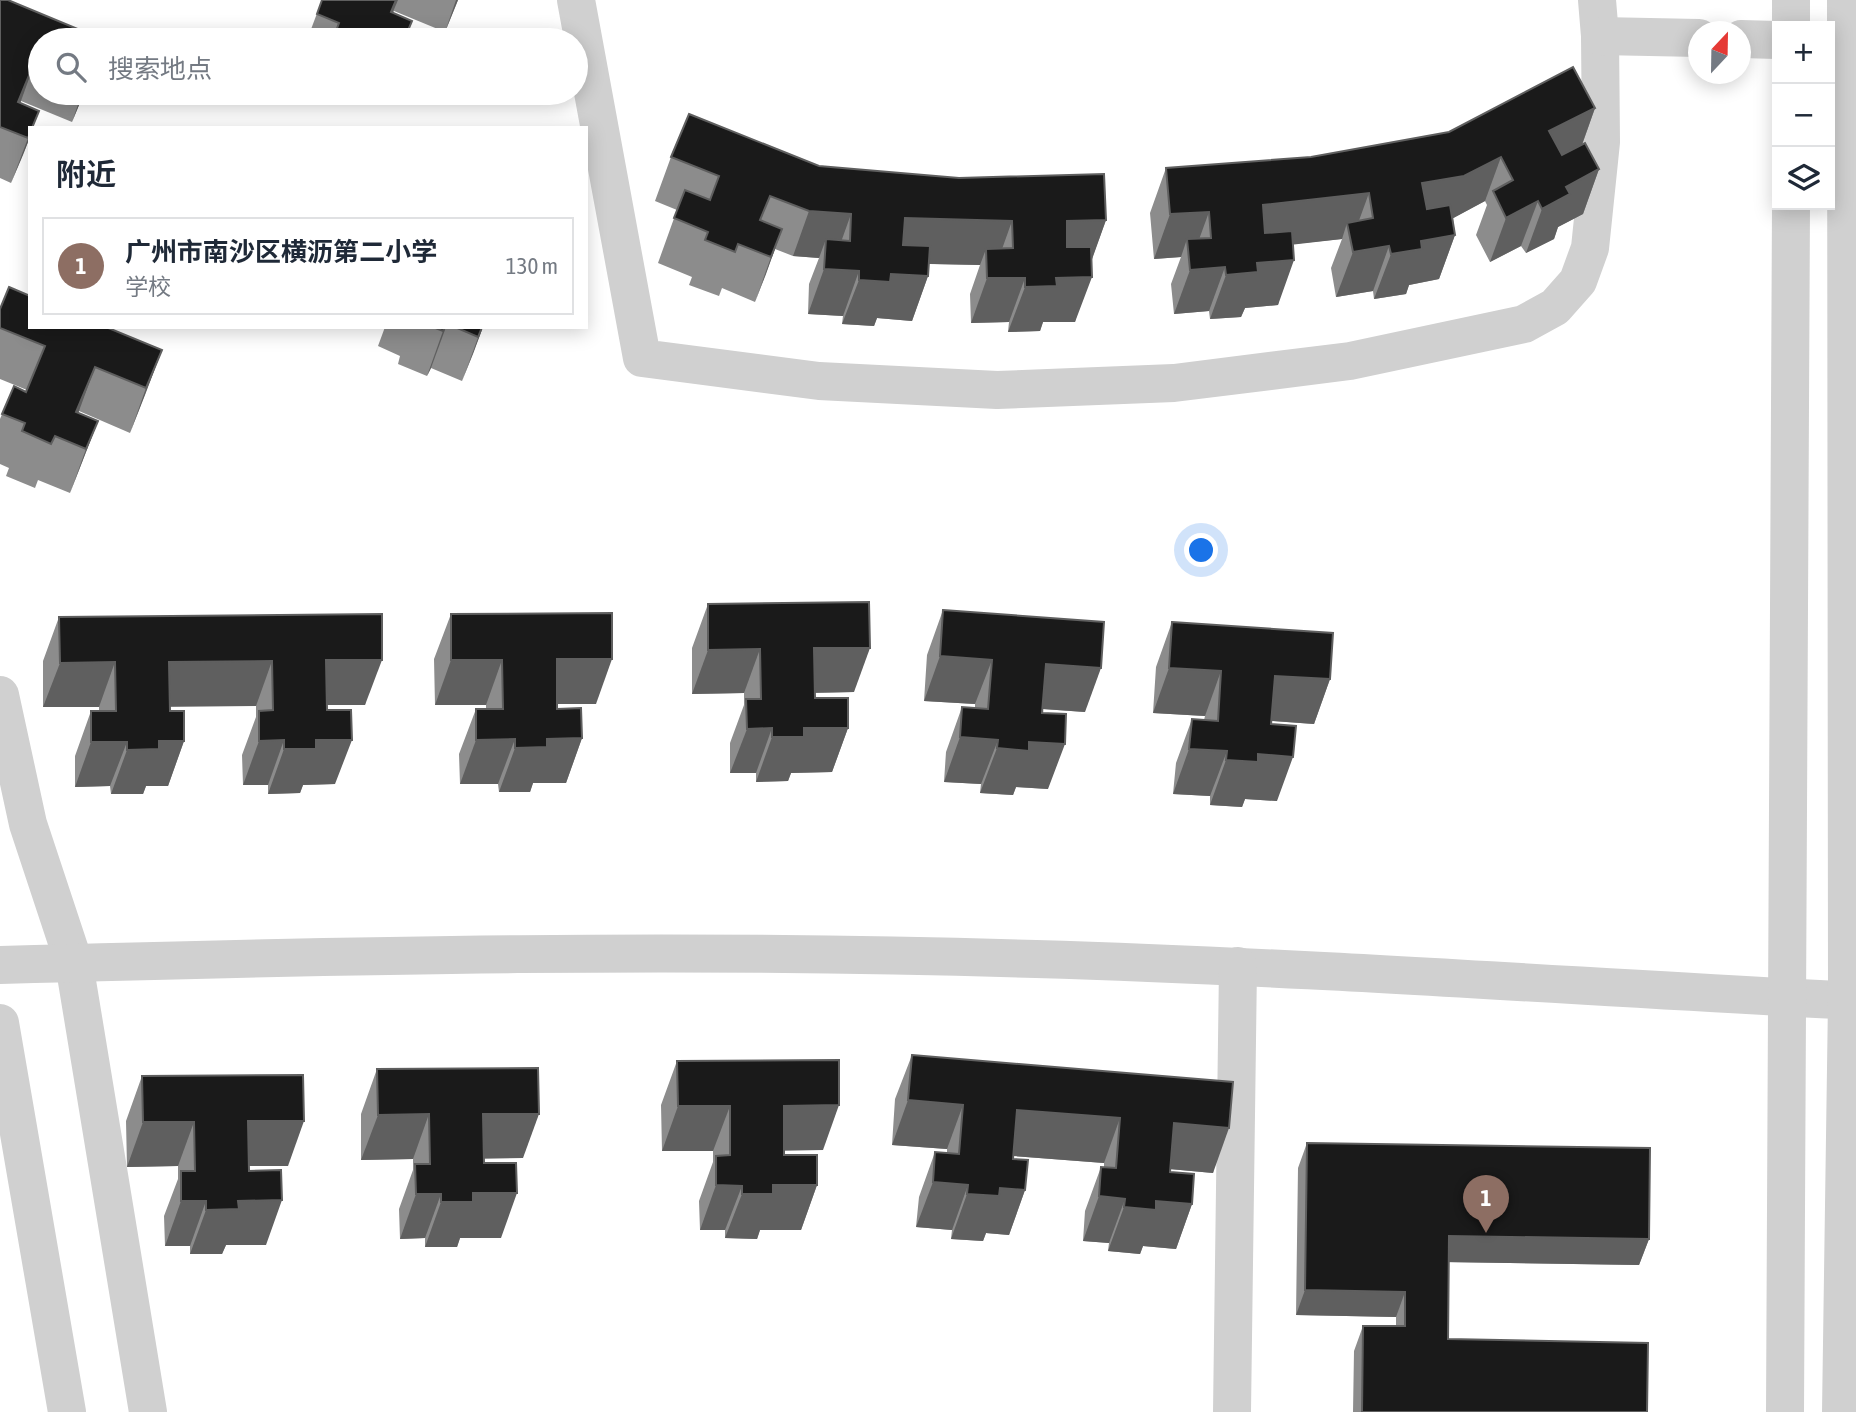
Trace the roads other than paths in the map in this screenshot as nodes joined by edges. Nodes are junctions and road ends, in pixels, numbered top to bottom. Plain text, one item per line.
1 (576, 0) edge
2 (1791, 0) edge
3 (1599, 18) edge
4 (1791, 21) edge
5 (1841, 24) edge
6 (581, 28) edge
7 (1688, 36) edge
8 (1751, 39) edge
9 (1772, 40) edge
10 (588, 65) edge
11 (1791, 210) edge
12 (0, 695) edge
13 (74, 963) junction
14 (0, 965) edge
15 (1238, 966) junction
16 (1789, 997) junction
17 (1851, 1000) edge
18 (0, 1023) edge
19 (67, 1412) edge
20 (148, 1412) edge
21 (1232, 1412) edge
22 (1785, 1412) edge
23 (1841, 1412) edge

1 - 6 street
2 - 4 street
3 - 7 street
3 - 10 street
5 - 17 street
8 - 9 street
11 - 16 street
12 - 13 street
13 - 14 street
13 - 15 street
13 - 20 street
15 - 16 street
15 - 21 street
16 - 17 street
16 - 22 street
17 - 23 street
18 - 19 street

